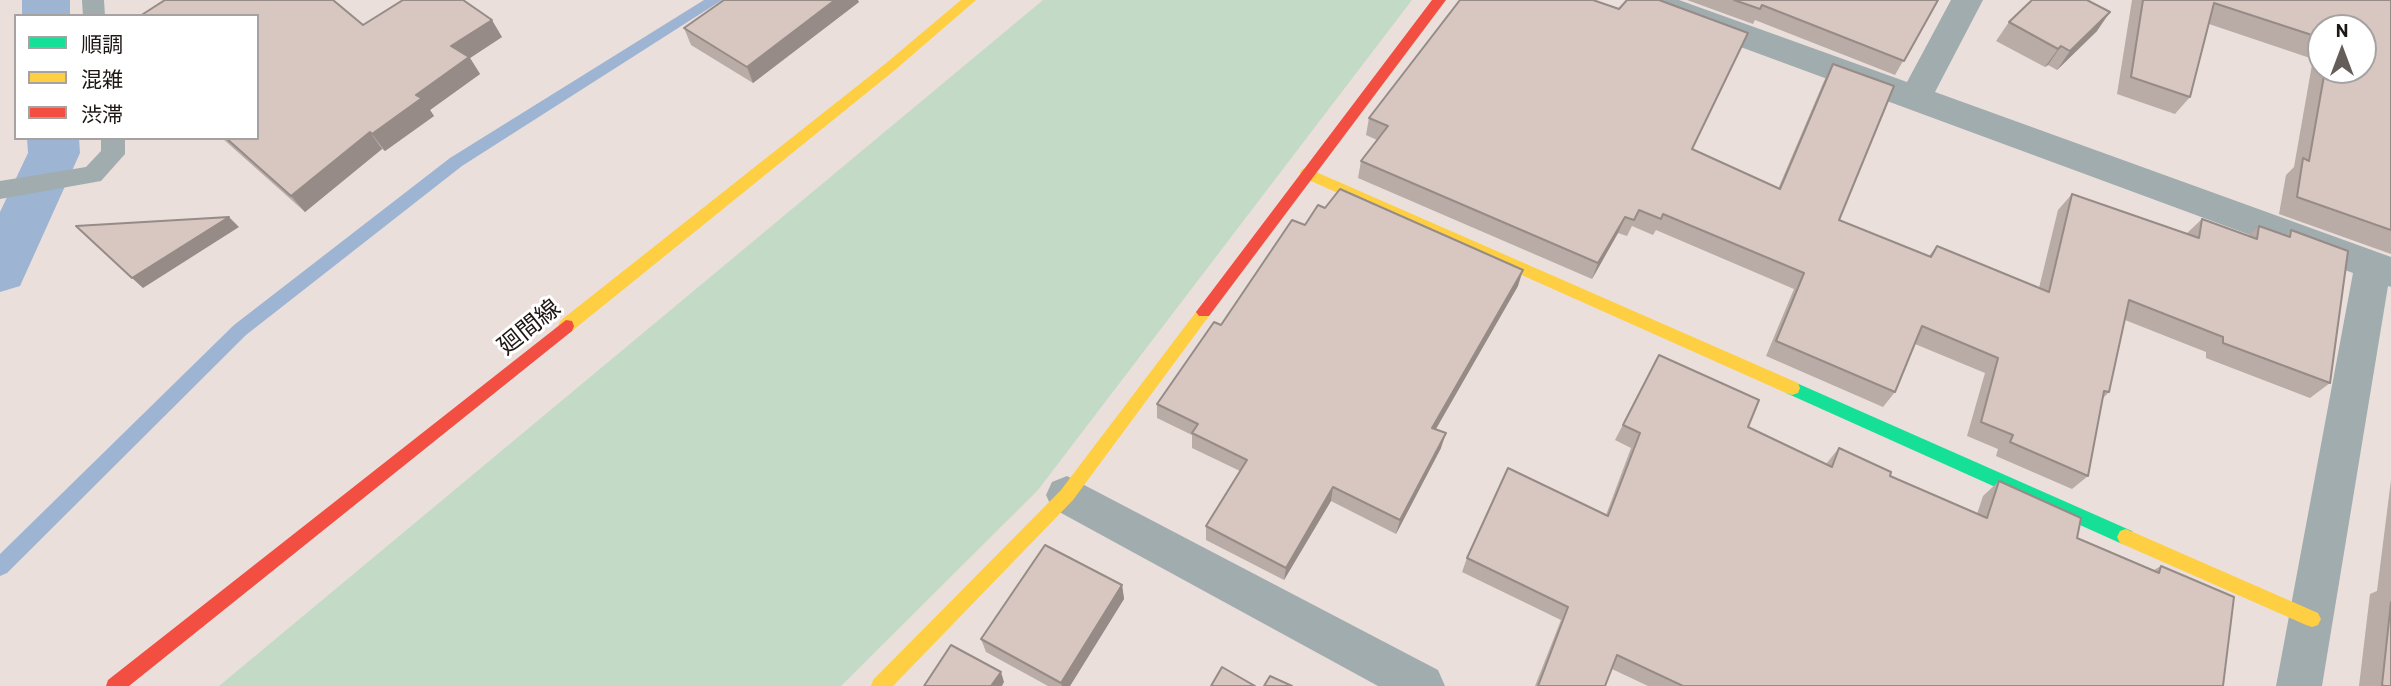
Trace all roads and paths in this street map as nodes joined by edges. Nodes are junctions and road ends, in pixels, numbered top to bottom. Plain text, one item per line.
1 (969, 0) edge
2 (1439, 0) edge
3 (1646, 0) edge
4 (1967, 0) edge
5 (1697, 8) edge
6 (1916, 97) junction
7 (113, 140) edge
8 (1307, 173) junction
9 (0, 190) edge
10 (2382, 269) edge
11 (1067, 495) junction
12 (2312, 619) junction
13 (115, 686) edge
14 (880, 686) edge
15 (1422, 686) edge
16 (2299, 686) edge

1 - 13 street, 廻間線
2 - 8 street
3 - 5 street
4 - 6 street
5 - 6 street
6 - 10 street
7 - 9 lane
8 - 11 street
8 - 12 street
10 - 12 street
11 - 14 street
11 - 15 street
12 - 16 street

